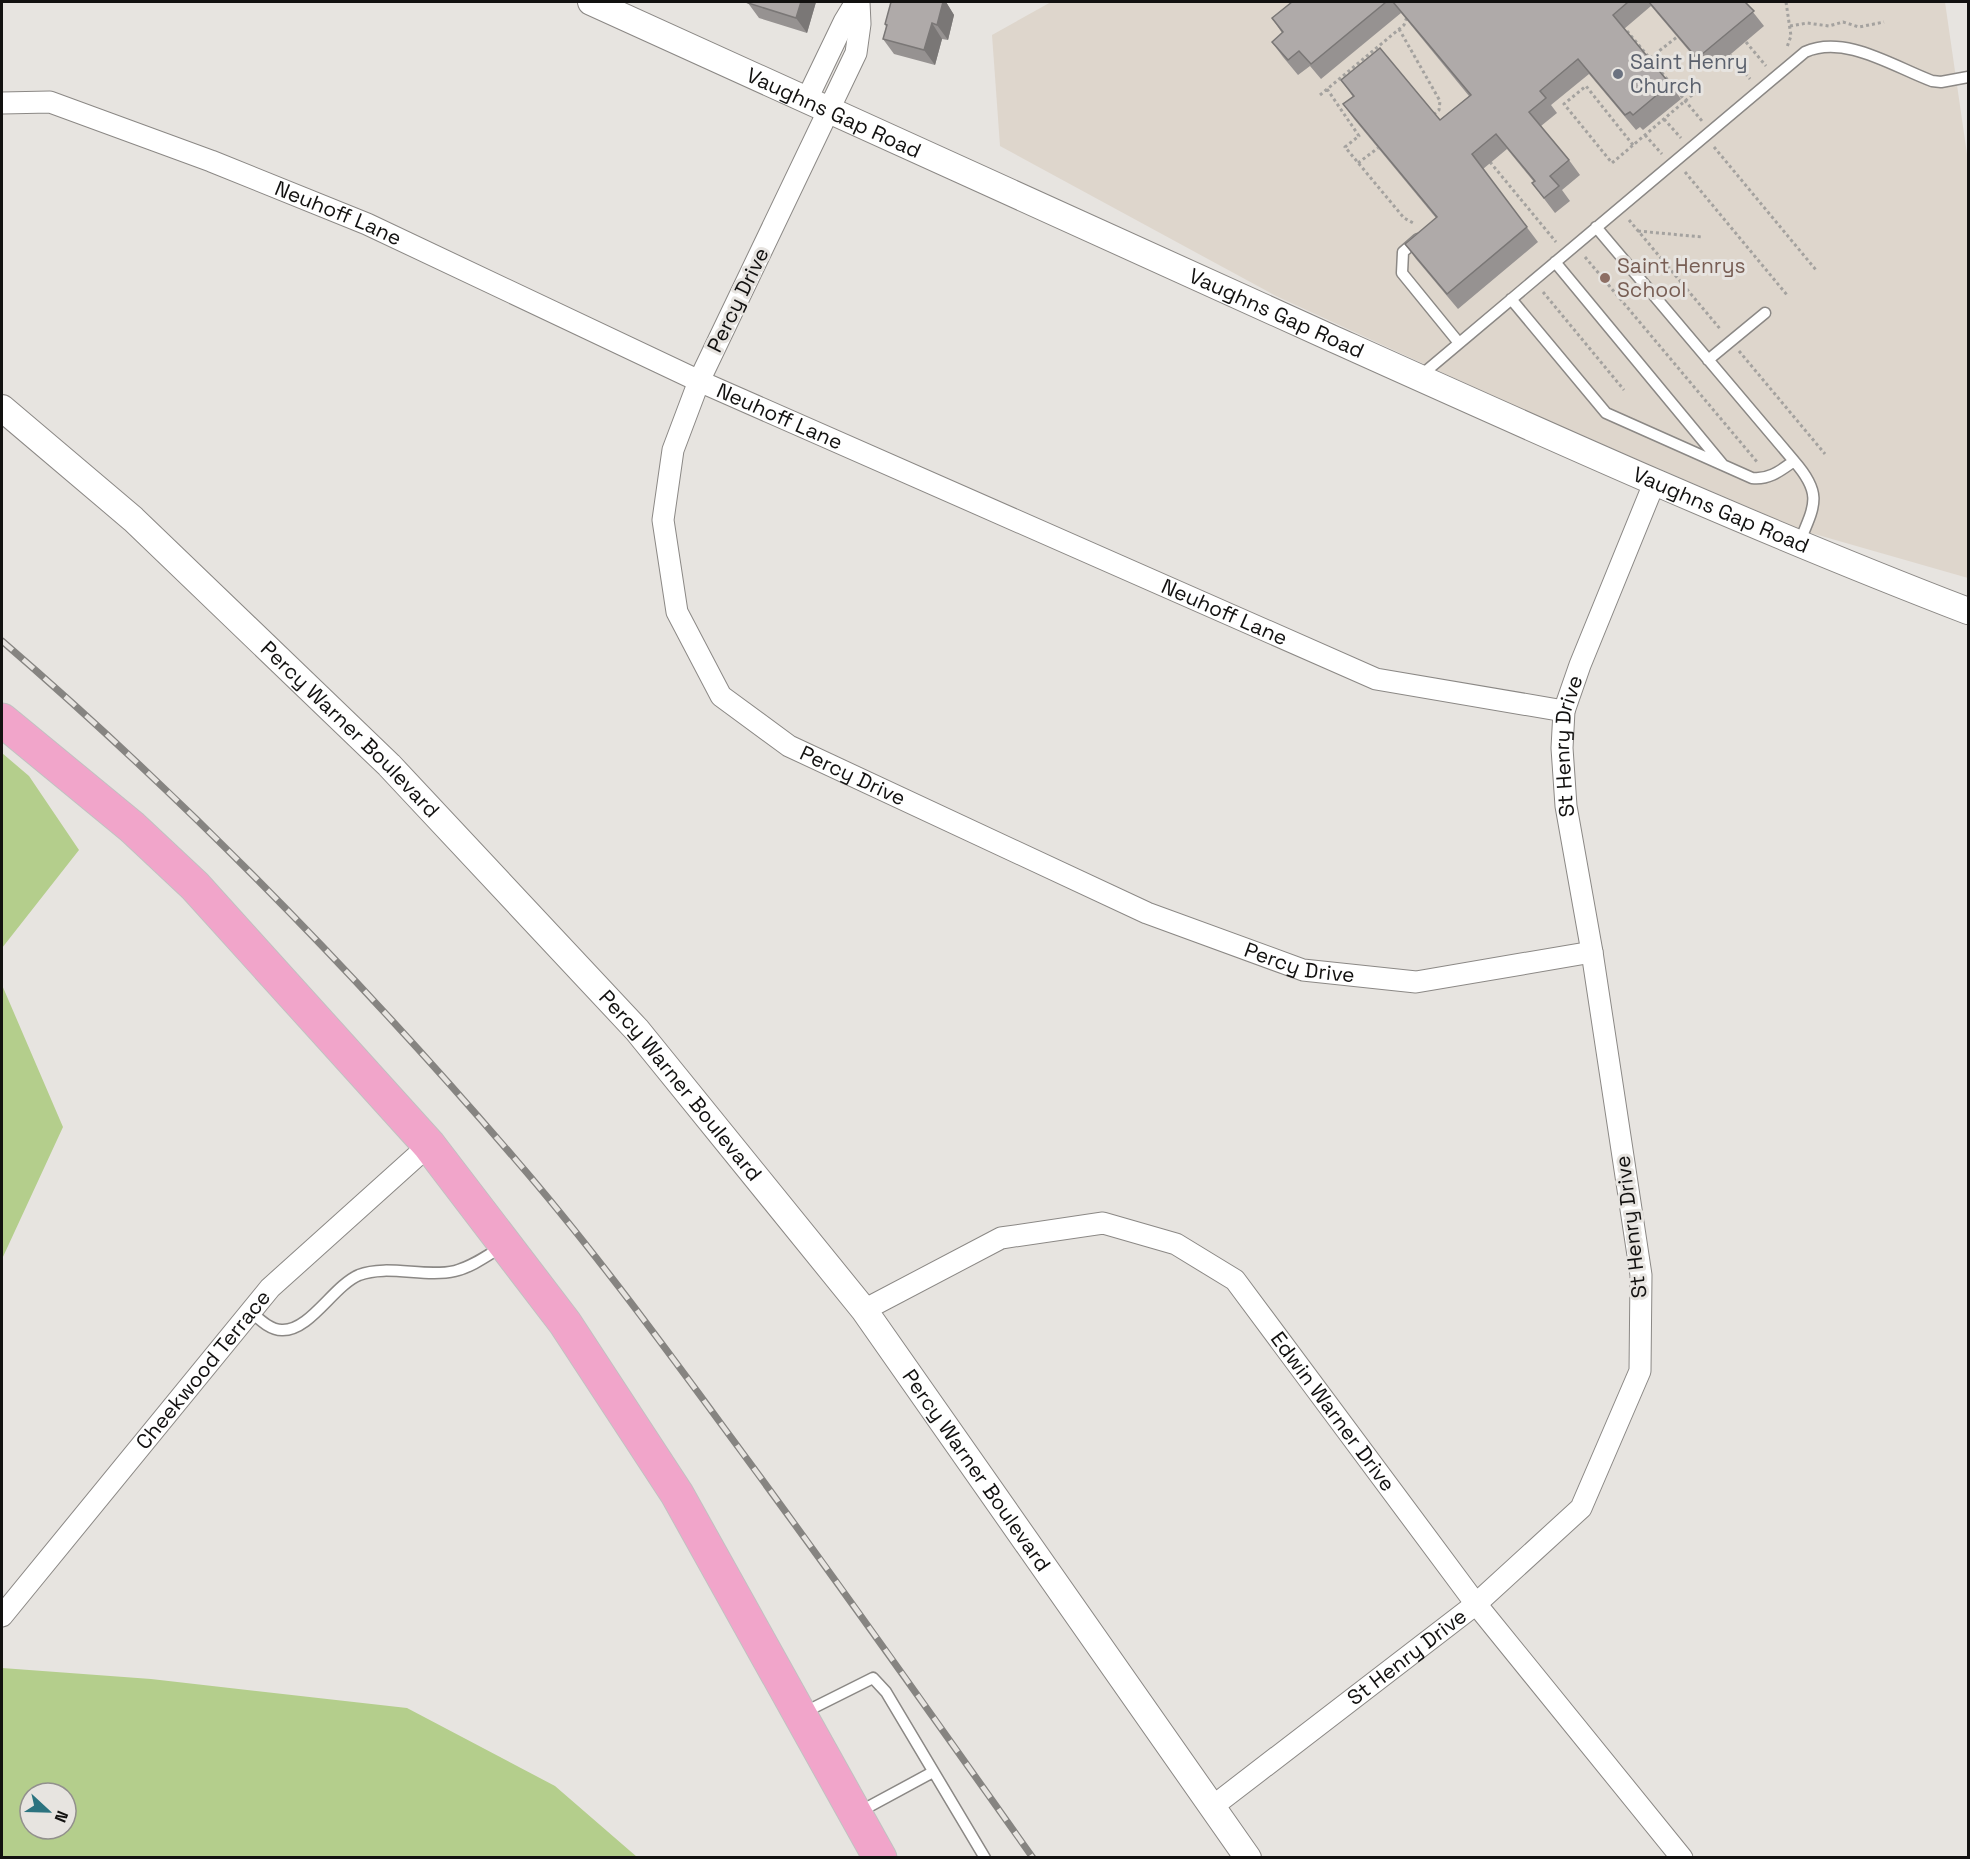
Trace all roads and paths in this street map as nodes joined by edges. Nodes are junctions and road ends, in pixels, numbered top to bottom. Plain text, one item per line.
1 (591, 2) edge
2 (858, 2) edge
3 (1409, 14) edge
4 (1884, 22) dead end
5 (1790, 26) dead end
6 (1399, 29) junction
7 (1627, 31) edge
8 (1677, 37) edge
9 (1746, 42) dead end
10 (1730, 55) dead end
11 (1649, 59) junction
12 (1767, 66) dead end
13 (1968, 77) edge
14 (1750, 80) dead end
15 (1328, 89) junction
16 (1698, 90) dead end
17 (1320, 95) dead end
18 (806, 101) junction
19 (1685, 101) junction
20 (2, 103) edge
21 (1351, 109) edge
22 (829, 112) junction
23 (1345, 114) junction
24 (1433, 115) edge
25 (1664, 119) junction
26 (1702, 121) dead end
27 (1645, 135) junction
28 (1704, 136) junction
29 (1681, 139) dead end
30 (1633, 145) junction
31 (1378, 148) edge
32 (1662, 155) dead end
33 (1675, 160) junction
34 (1490, 162) dead end
35 (1358, 163) junction
36 (1618, 209) junction
37 (1596, 227) junction
38 (1427, 231) joint
39 (1638, 231) junction
40 (1702, 237) dead end
41 (1557, 243) dead end
42 (1575, 245) junction
43 (1555, 262) junction
44 (1816, 270) dead end
45 (1533, 280) junction
46 (1786, 295) dead end
47 (1511, 299) junction
48 (1765, 313) dead end
49 (1731, 342) junction
50 (1459, 343) junction
51 (1708, 360) junction
52 (1418, 377) junction
53 (699, 381) junction
54 (1624, 390) dead end
55 (2, 408) edge
56 (1825, 454) dead end
57 (1794, 461) junction
58 (1725, 467) junction
59 (1769, 476) junction
60 (1655, 481) junction
61 (1799, 543) junction
62 (1968, 611) edge
63 (1564, 711) junction
64 (2, 720) edge
65 (1592, 952) junction
66 (429, 1145) junction
67 (505, 1245) junction
68 (864, 1311) junction
69 (251, 1312) junction
70 (1476, 1604) junction
71 (2, 1616) edge
72 (800, 1715) junction
73 (933, 1773) junction
74 (1212, 1807) junction
75 (855, 1814) junction
76 (880, 1857) edge
77 (985, 1857) edge
78 (1248, 1857) edge
79 (1682, 1857) edge

1 - 18 street, Vaughns Gap Road
2 - 18 street
2 - 22 street, Percy Drive
3 - 6 path
4 - 5 path
6 - 15 path
6 - 24 path
7 - 11 path
8 - 11 path
9 - 12 path
10 - 14 path
11 - 19 path
13 - 28 lane
15 - 17 path
15 - 23 path
16 - 19 path
18 - 22 street, Vaughns Gap Road
19 - 25 path
19 - 26 path
20 - 53 street, Neuhoff Lane
21 - 23 path
22 - 52 street, Vaughns Gap Road
22 - 53 street, Percy Drive
23 - 35 path
25 - 27 path
25 - 29 path
27 - 30 path
27 - 32 path
28 - 33 lane
28 - 44 path
30 - 30 path
31 - 35 path
33 - 36 lane
33 - 46 path
34 - 41 path
35 - 38 path
36 - 37 lane
36 - 39 path
37 - 42 lane
37 - 51 lane
38 - 50 lane
39 - 40 path
39 - 49 path
42 - 43 lane
42 - 59 path
43 - 45 lane
43 - 58 lane
45 - 47 lane
45 - 54 path
47 - 50 lane
47 - 58 lane
48 - 49 lane
49 - 51 lane
49 - 56 path
50 - 52 lane
51 - 57 lane
52 - 60 street, Vaughns Gap Road
53 - 63 street, Neuhoff Lane
53 - 65 street, Percy Drive
55 - 68 street, Percy Warner Boulevard
57 - 59 lane
57 - 61 lane
58 - 59 lane
60 - 61 street, Vaughns Gap Road
60 - 63 street, St Henry Drive
61 - 62 street, Vaughns Gap Road
63 - 65 street, St Henry Drive
64 - 66 main road
65 - 70 street, St Henry Drive
66 - 67 main road
66 - 69 street, Cheekwood Terrace
67 - 69 lane
67 - 72 main road
68 - 70 street, Edwin Warner Drive
68 - 74 street, Percy Warner Boulevard
69 - 71 street, Cheekwood Terrace
70 - 74 street, St Henry Drive
70 - 79 street, Edwin Warner Drive
72 - 73 lane
72 - 75 main road
73 - 75 lane
73 - 77 lane
74 - 78 street, Percy Warner Boulevard
75 - 76 main road

